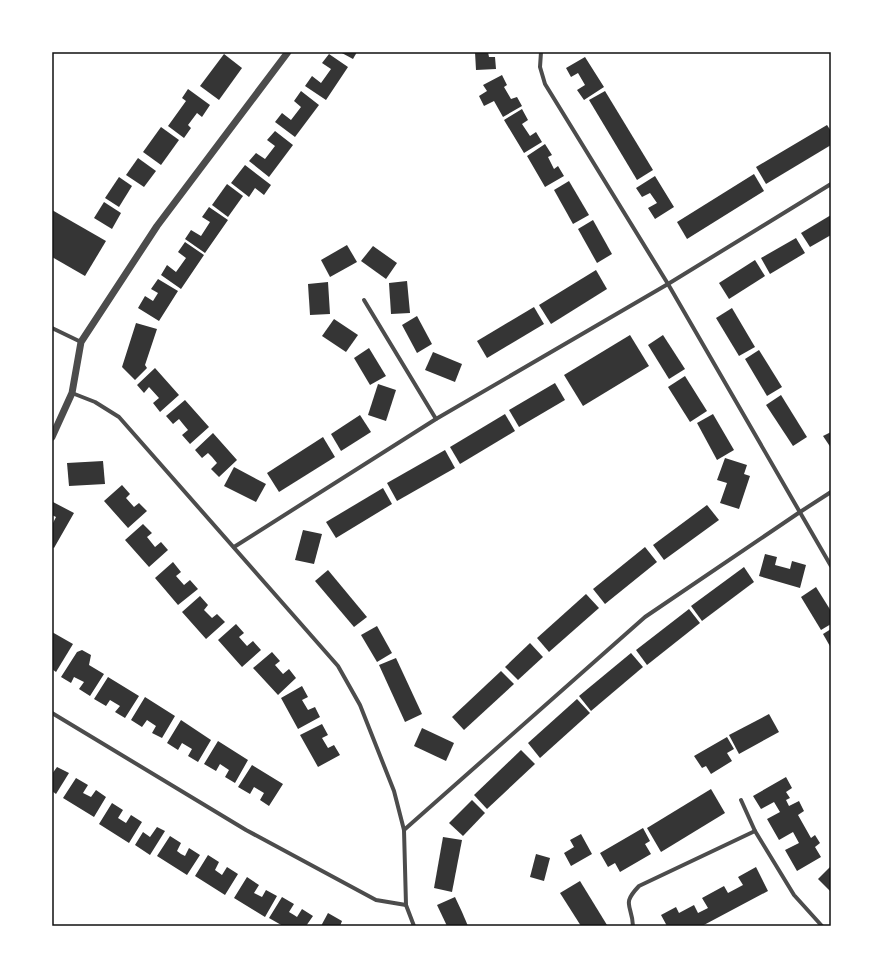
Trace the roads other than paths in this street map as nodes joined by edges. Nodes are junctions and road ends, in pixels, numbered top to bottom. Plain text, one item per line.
1 (288, 52) edge
2 (540, 52) edge
3 (831, 184) edge
4 (668, 284) junction
5 (364, 300) dead end
6 (52, 328) edge
7 (81, 342) junction
8 (72, 393) junction
9 (436, 420) junction
10 (52, 437) edge
11 (831, 492) edge
12 (800, 512) junction
13 (234, 547) junction
14 (831, 566) edge
15 (52, 713) edge
16 (741, 800) dead end
17 (404, 830) junction
18 (755, 831) junction
19 (406, 905) junction
20 (414, 926) edge
21 (633, 926) edge
22 (822, 926) edge

1 - 7 street
2 - 4 street
3 - 4 street
4 - 9 street
4 - 12 street
5 - 9 street
6 - 7 street
7 - 8 street
8 - 10 street
8 - 13 street
9 - 13 street
11 - 12 street
12 - 14 street
12 - 17 street
13 - 17 street
15 - 19 street
16 - 18 street
17 - 19 street
18 - 21 street
18 - 22 street
19 - 20 street

